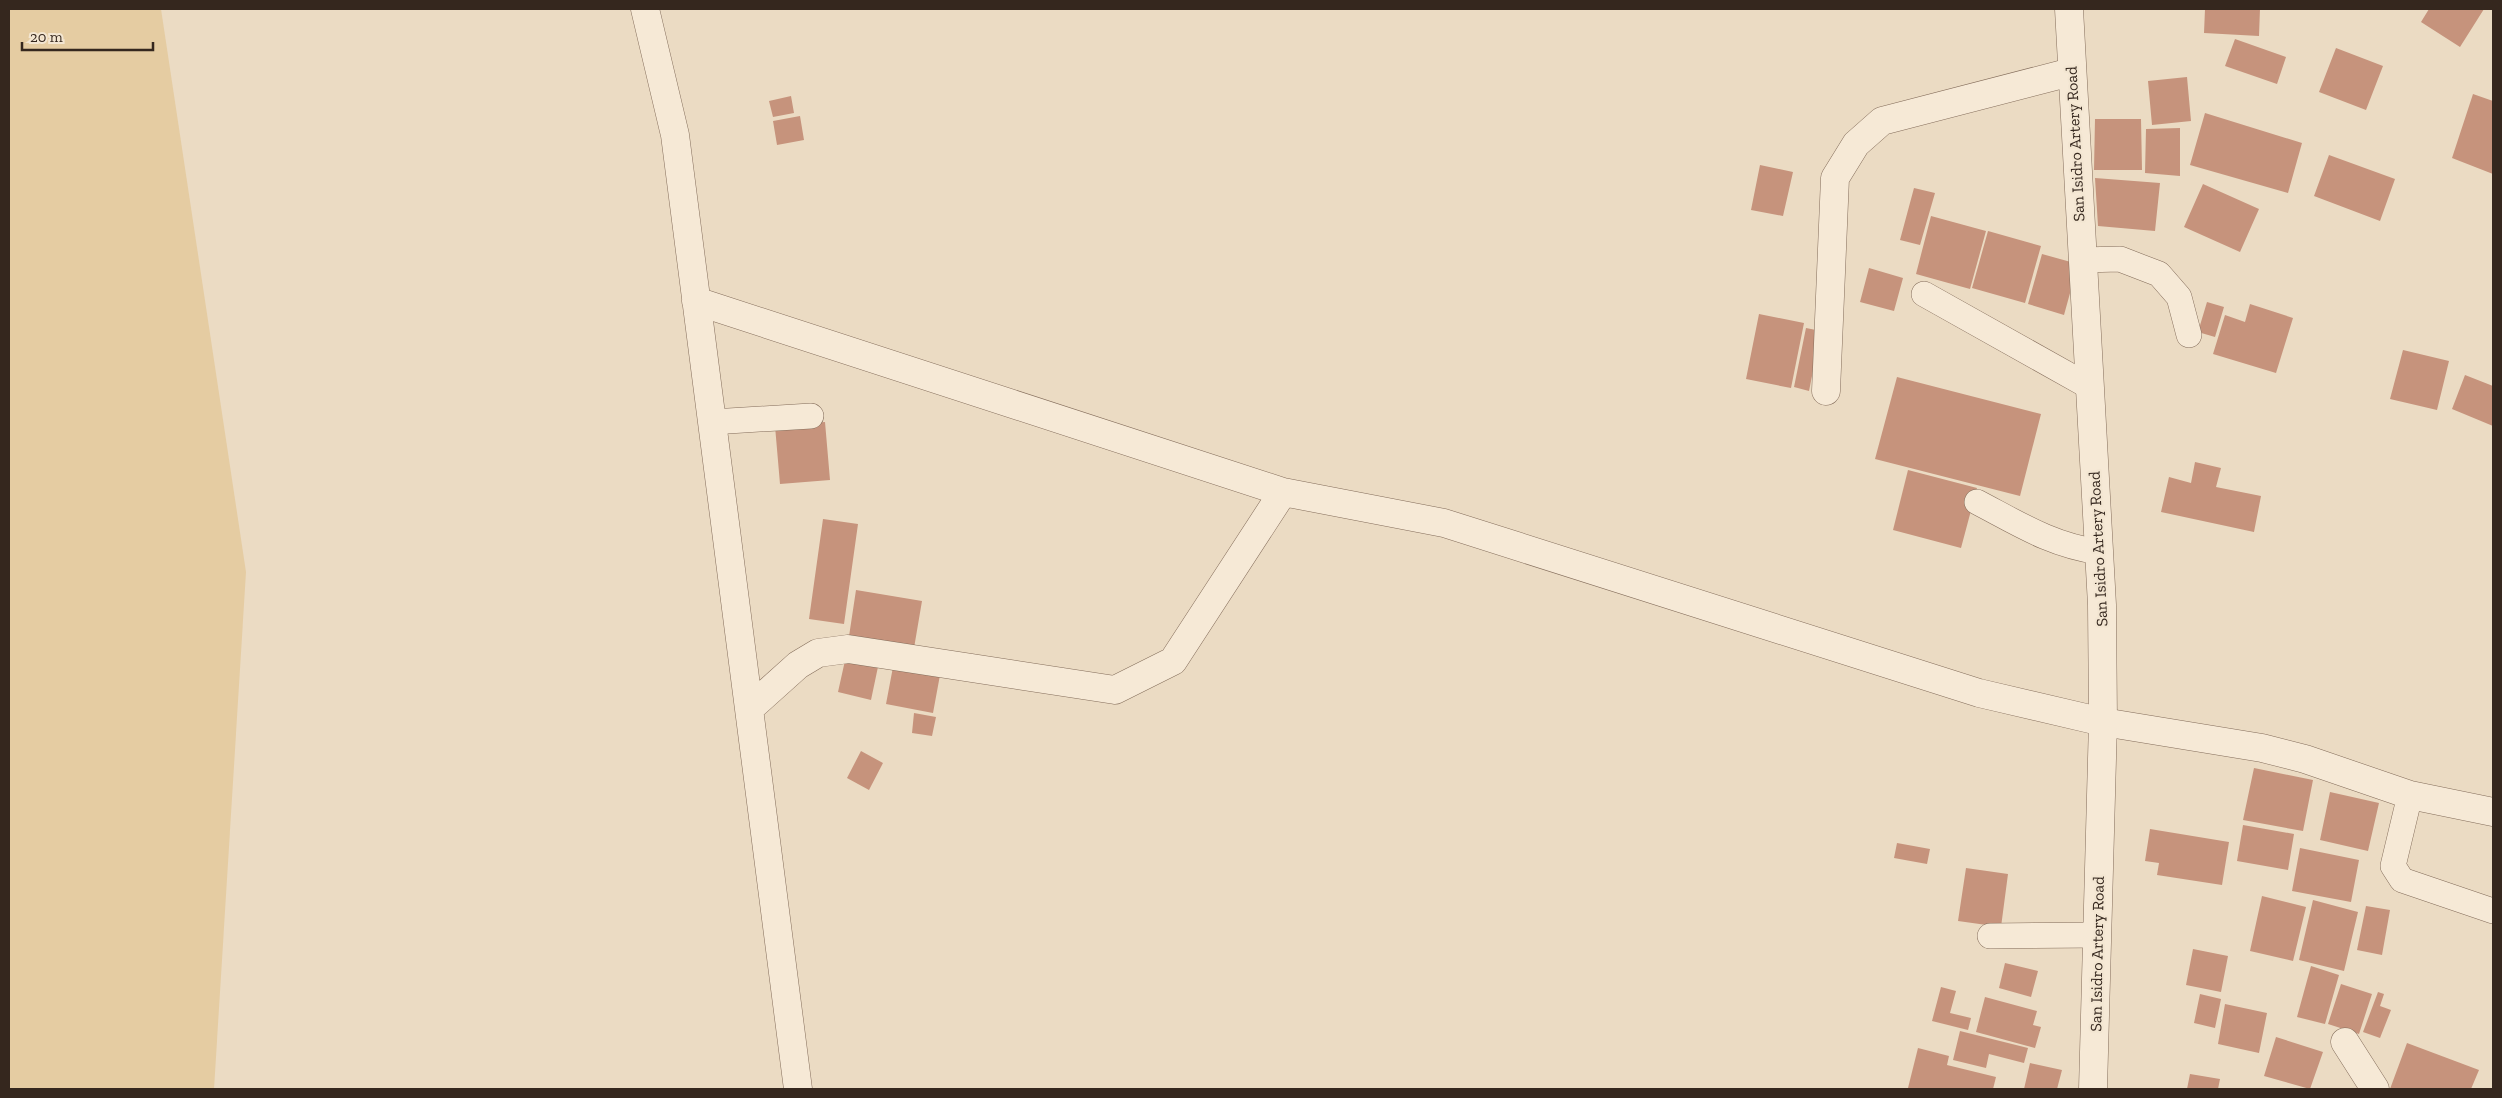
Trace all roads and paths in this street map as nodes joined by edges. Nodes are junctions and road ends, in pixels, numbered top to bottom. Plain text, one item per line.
1 (645, 9) edge
2 (2069, 9) edge
3 (2071, 72) junction
4 (2082, 260) junction
5 (1924, 294) dead end
6 (696, 301) junction
7 (2189, 335) dead end
8 (2090, 386) junction
9 (1826, 392) dead end
10 (811, 416) dead end
11 (712, 422) junction
12 (1283, 492) junction
13 (1977, 502) dead end
14 (2099, 552) junction
15 (749, 709) junction
16 (2103, 722) junction
17 (2410, 796) junction
18 (2493, 812) edge
19 (2493, 911) edge
20 (2097, 935) junction
21 (1990, 936) dead end
22 (2345, 1042) dead end
23 (798, 1089) edge
24 (2094, 1089) edge
25 (2375, 1089) edge

1 - 6 street
2 - 3 street, San Isidro Artery Road
3 - 4 street, San Isidro Artery Road
3 - 9 street
4 - 7 lane
4 - 8 street, San Isidro Artery Road
5 - 8 lane
6 - 11 street
6 - 12 street
8 - 14 street, San Isidro Artery Road
10 - 11 lane
11 - 15 street
12 - 15 street
12 - 16 street
13 - 14 lane
14 - 16 street, San Isidro Artery Road
15 - 23 street
16 - 17 street
16 - 20 street, San Isidro Artery Road
17 - 18 street
17 - 19 lane
20 - 21 lane
20 - 24 street, San Isidro Artery Road
22 - 25 street

